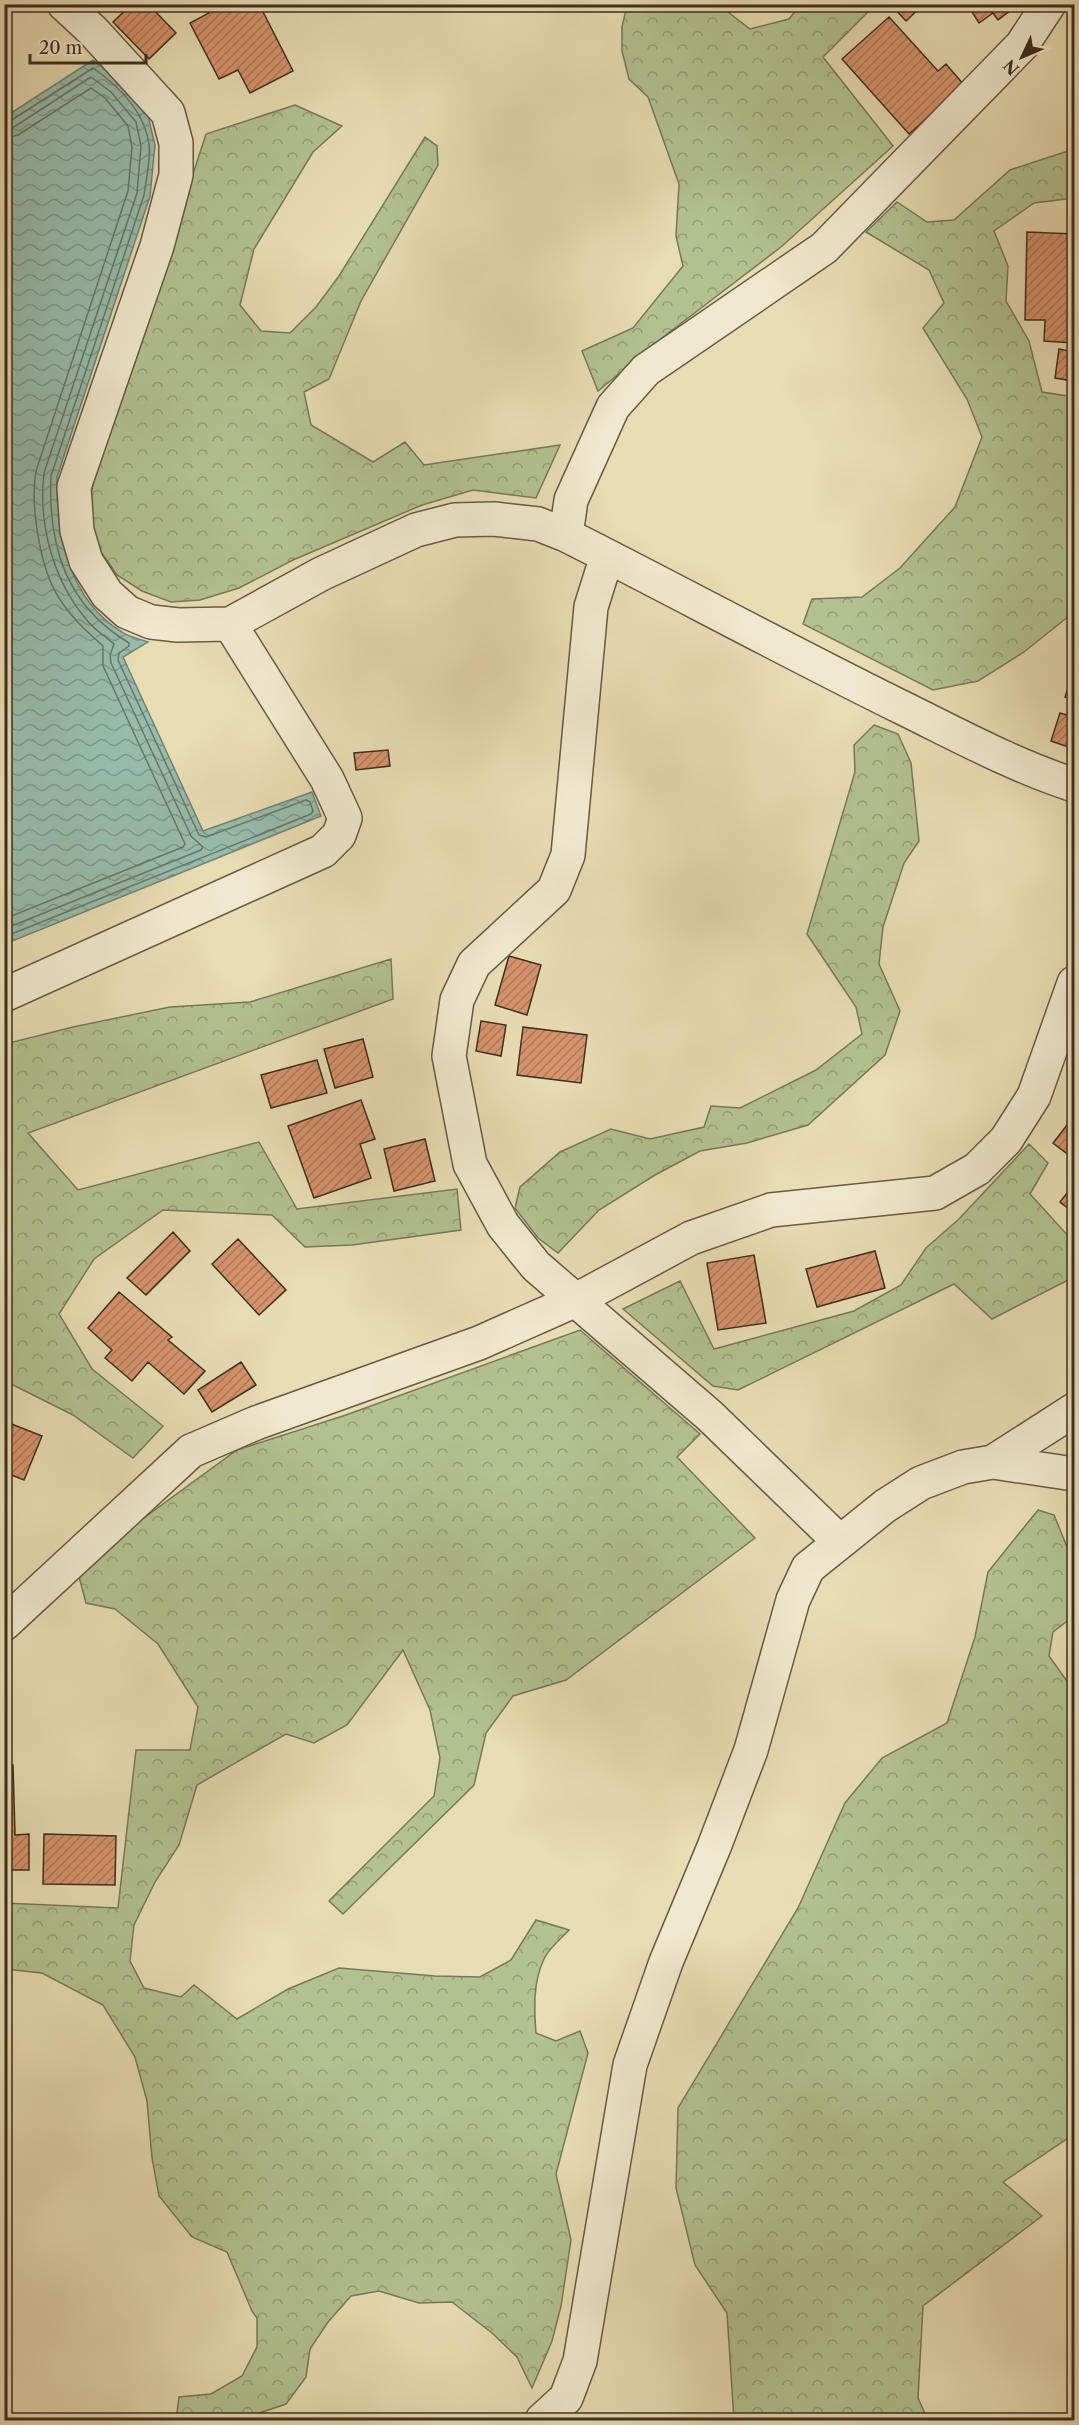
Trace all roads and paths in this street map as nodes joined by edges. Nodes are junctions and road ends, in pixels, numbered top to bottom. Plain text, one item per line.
1 (64, 4) edge
2 (1049, 4) edge
3 (566, 535) junction
4 (607, 556) junction
5 (230, 624) junction
6 (1074, 784) edge
7 (1074, 983) edge
8 (4, 995) edge
9 (576, 1300) junction
10 (1074, 1410) edge
11 (993, 1462) junction
12 (1074, 1474) edge
13 (839, 1541) junction
14 (4, 1624) edge
15 (542, 2421) edge

1 - 5 street
2 - 3 street
3 - 4 street
3 - 5 street
4 - 6 street
4 - 9 street
5 - 8 street
7 - 9 street
9 - 13 street
9 - 14 street
10 - 11 street
11 - 12 street
11 - 13 street
13 - 15 street

